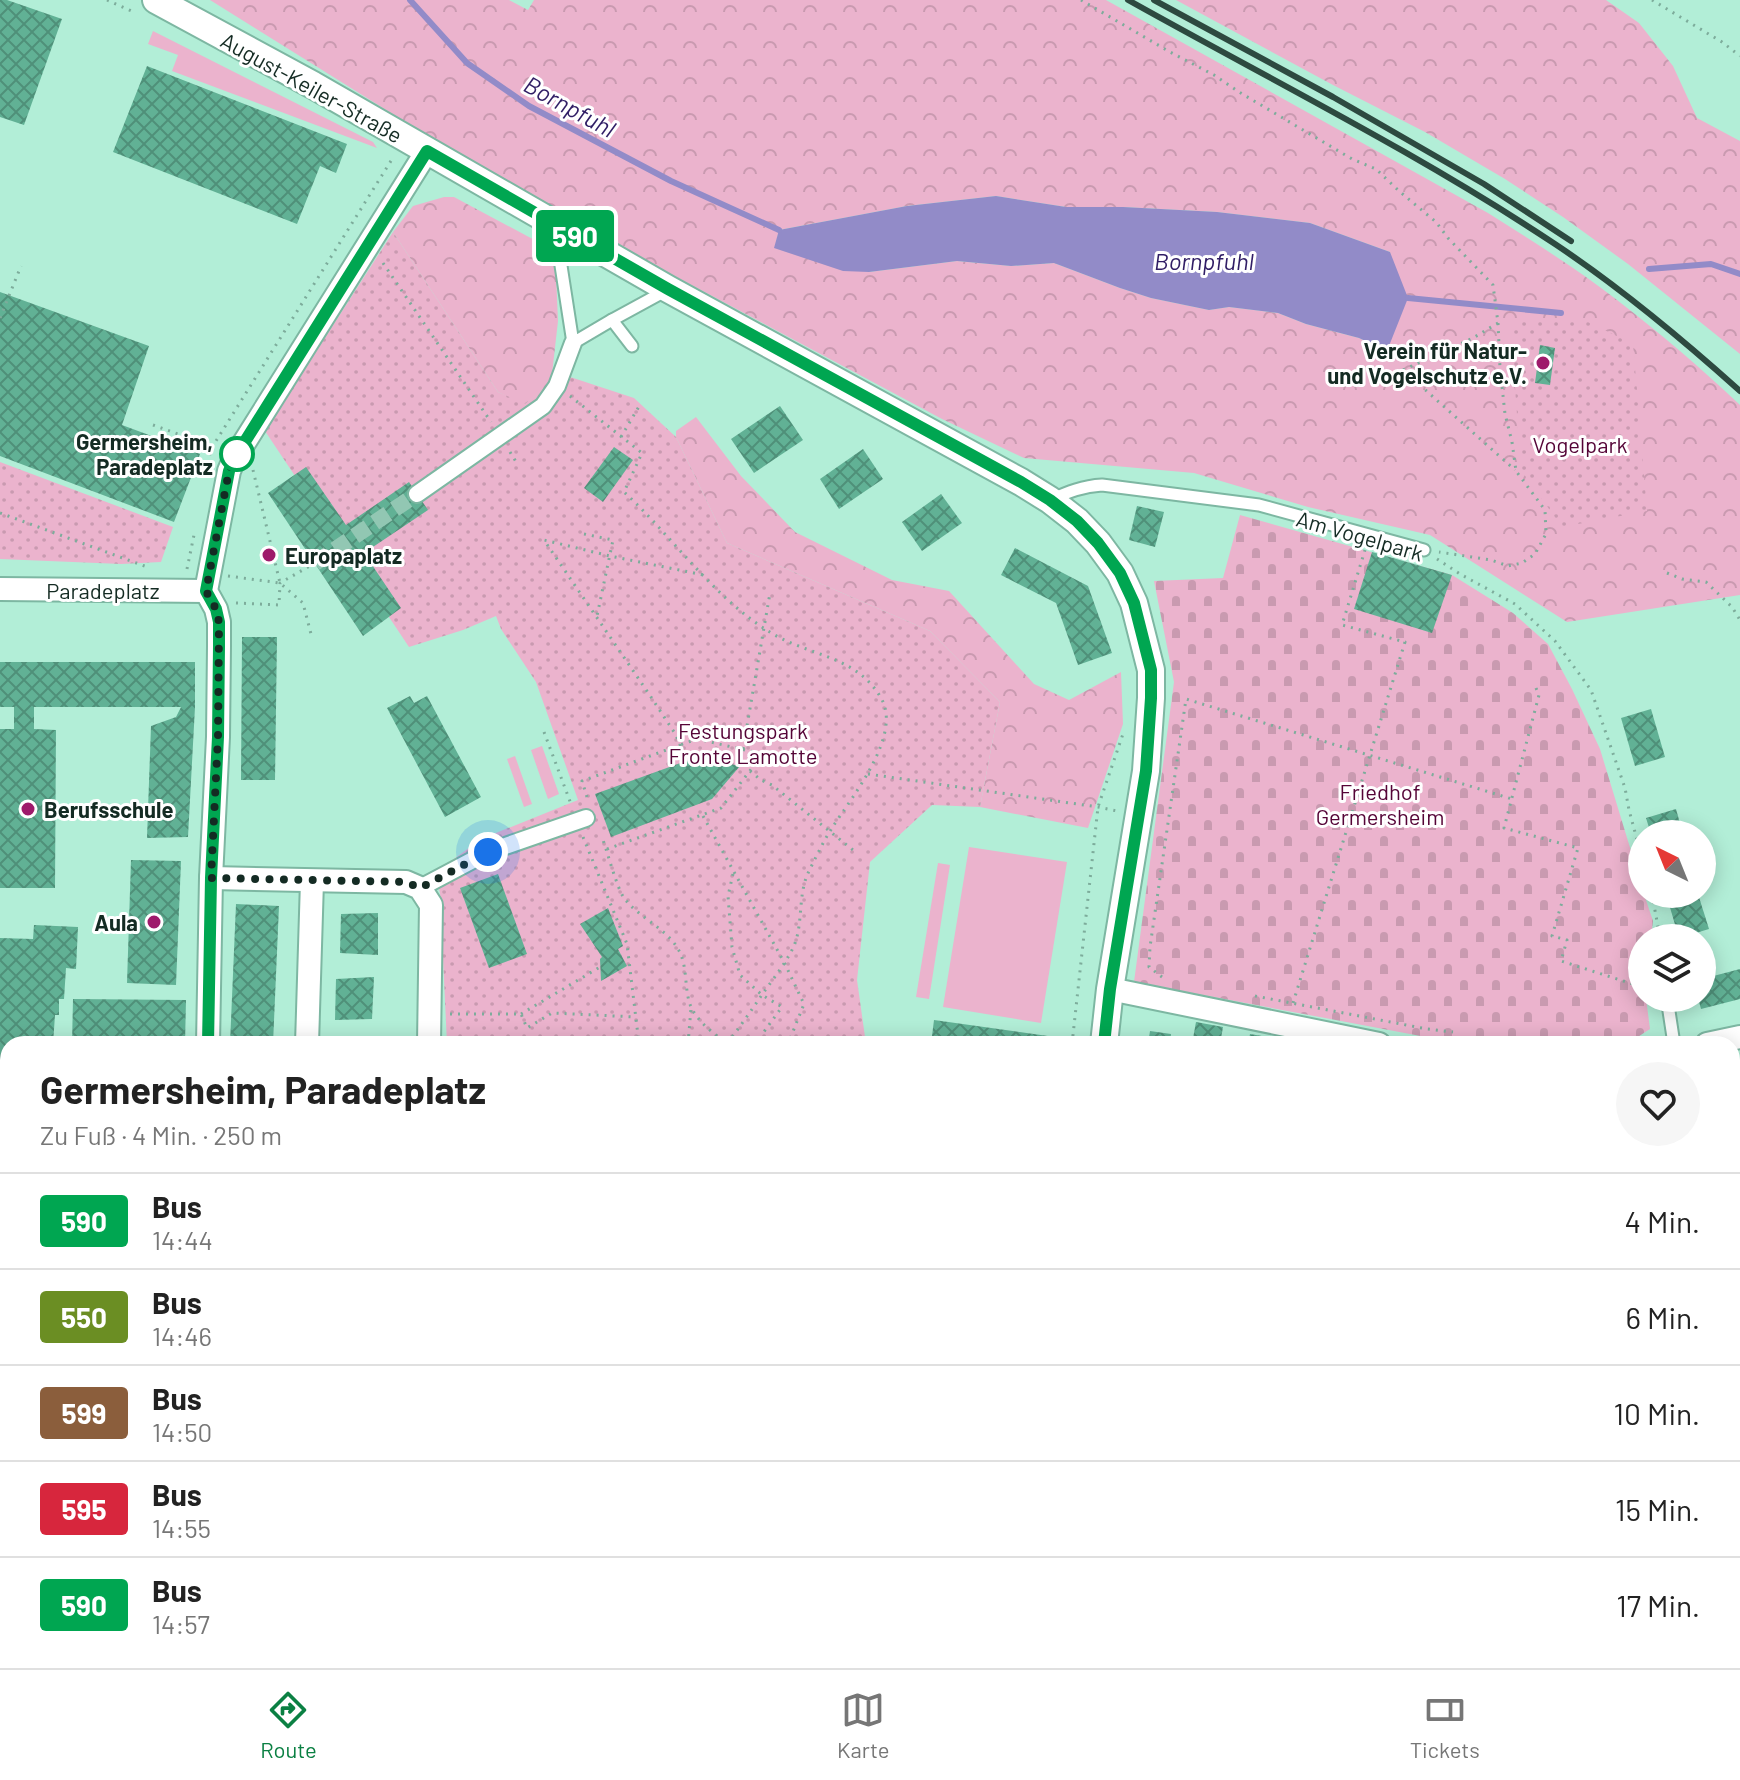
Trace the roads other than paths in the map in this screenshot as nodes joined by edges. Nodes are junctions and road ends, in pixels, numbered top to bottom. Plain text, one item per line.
1 (151, 9) edge
2 (427, 151) junction
3 (555, 225) junction
4 (668, 289) junction
5 (612, 320) junction
6 (573, 343) junction
7 (632, 346) dead end
8 (417, 494) tunnel mouth
9 (1050, 500) junction
10 (1424, 550) road end
11 (0, 589) edge
12 (206, 591) junction
13 (584, 826) road end
14 (211, 878) junction
15 (312, 881) junction
16 (420, 888) junction
17 (1110, 989) junction
18 (1669, 1012) edge
19 (208, 1036) edge
20 (307, 1036) edge
21 (429, 1036) edge
22 (1105, 1036) edge
23 (1340, 1036) edge
24 (1673, 1036) edge

1 - 2 street, August-Keiler-Straße
2 - 3 street, August-Keiler-Straße
2 - 12 street
3 - 4 street, August-Keiler-Straße
3 - 6 lane
4 - 5 lane
4 - 9 street, August-Keiler-Straße
5 - 6 lane
5 - 7 lane
6 - 8 street
9 - 10 lane, Am Vogelpark
9 - 17 street, August-Keiler-Straße
11 - 12 street, Paradeplatz
12 - 14 street
13 - 16 street
14 - 15 street
14 - 19 street
15 - 16 street
15 - 20 street
16 - 21 street
17 - 22 street, August-Keiler-Straße
17 - 23 street
18 - 24 lane

